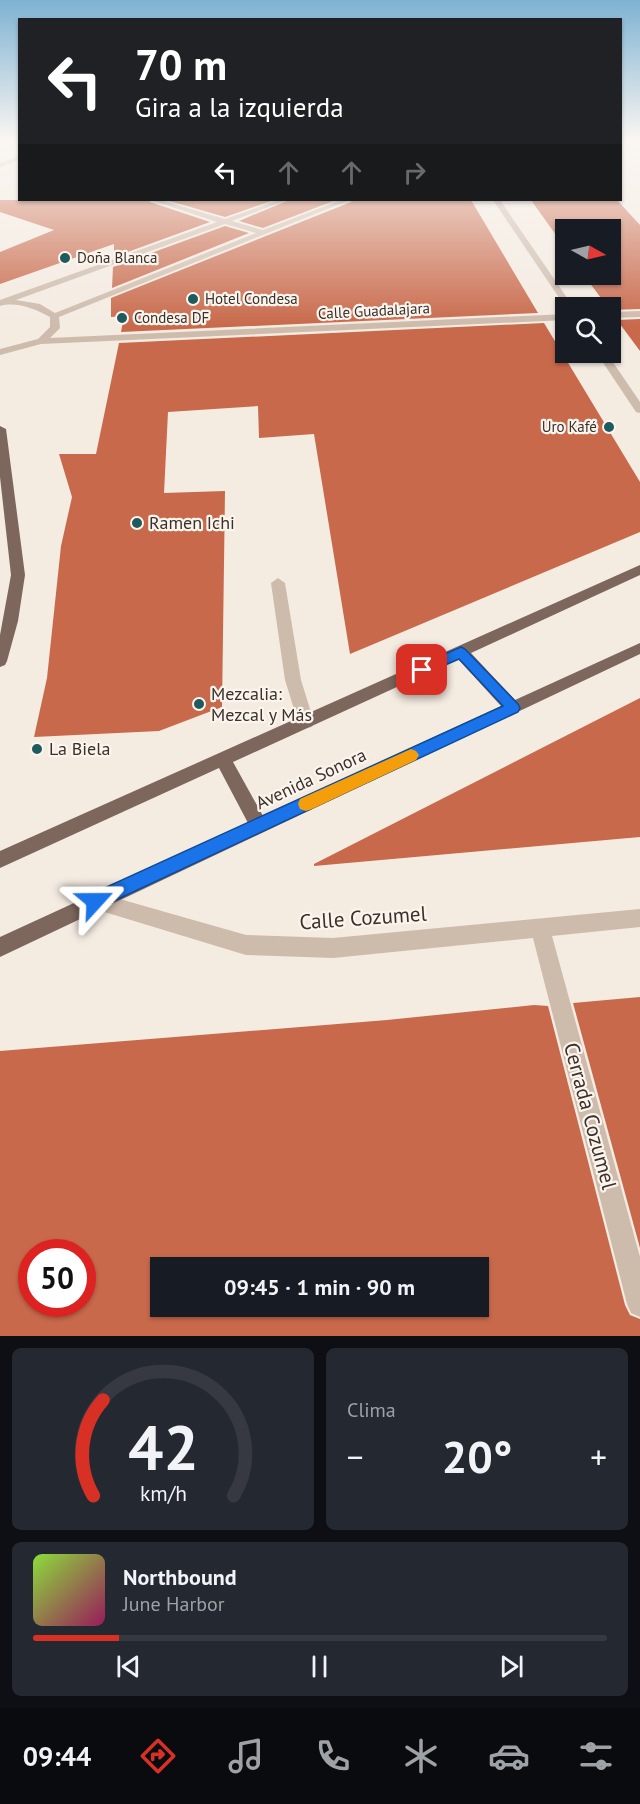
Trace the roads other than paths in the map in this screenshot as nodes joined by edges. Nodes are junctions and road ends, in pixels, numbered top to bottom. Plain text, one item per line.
1 (158, 201) edge
2 (280, 201) edge
3 (342, 201) edge
4 (498, 201) edge
5 (223, 221) junction
6 (260, 232) junction
7 (563, 297) edge
8 (0, 303) edge
9 (640, 314) edge
10 (621, 315) edge
11 (54, 316) junction
12 (555, 318) edge
13 (41, 341) junction
14 (0, 352) edge
15 (608, 363) edge
16 (640, 410) edge
17 (0, 429) edge
18 (640, 570) edge
19 (278, 583) dead end
20 (640, 648) edge
21 (461, 652) junction
22 (0, 661) edge
23 (513, 708) junction
24 (306, 722) junction
25 (223, 760) junction
26 (258, 826) junction
27 (0, 860) edge
28 (95, 901) junction
29 (640, 918) edge
30 (540, 927) junction
31 (0, 947) edge
32 (640, 1304) edge

1 - 5 street
2 - 5 street
3 - 6 street
4 - 7 street
5 - 6 street
5 - 8 street
6 - 11 street
8 - 11 street
9 - 10 street
11 - 13 street
12 - 13 street, Calle Guadalajara
13 - 14 street, Calle Guadalajara
15 - 16 street
17 - 22 main road
18 - 21 main road
19 - 24 street
20 - 23 main road, Avenida Sonora
21 - 23 main road
21 - 24 main road
23 - 26 main road, Avenida Sonora
24 - 25 main road
25 - 26 main road
25 - 27 main road
26 - 28 main road, Avenida Sonora
28 - 30 street, Calle Cozumel
28 - 31 main road, Avenida Sonora
29 - 30 street, Calle Cozumel
30 - 32 street, Cerrada Cozumel

